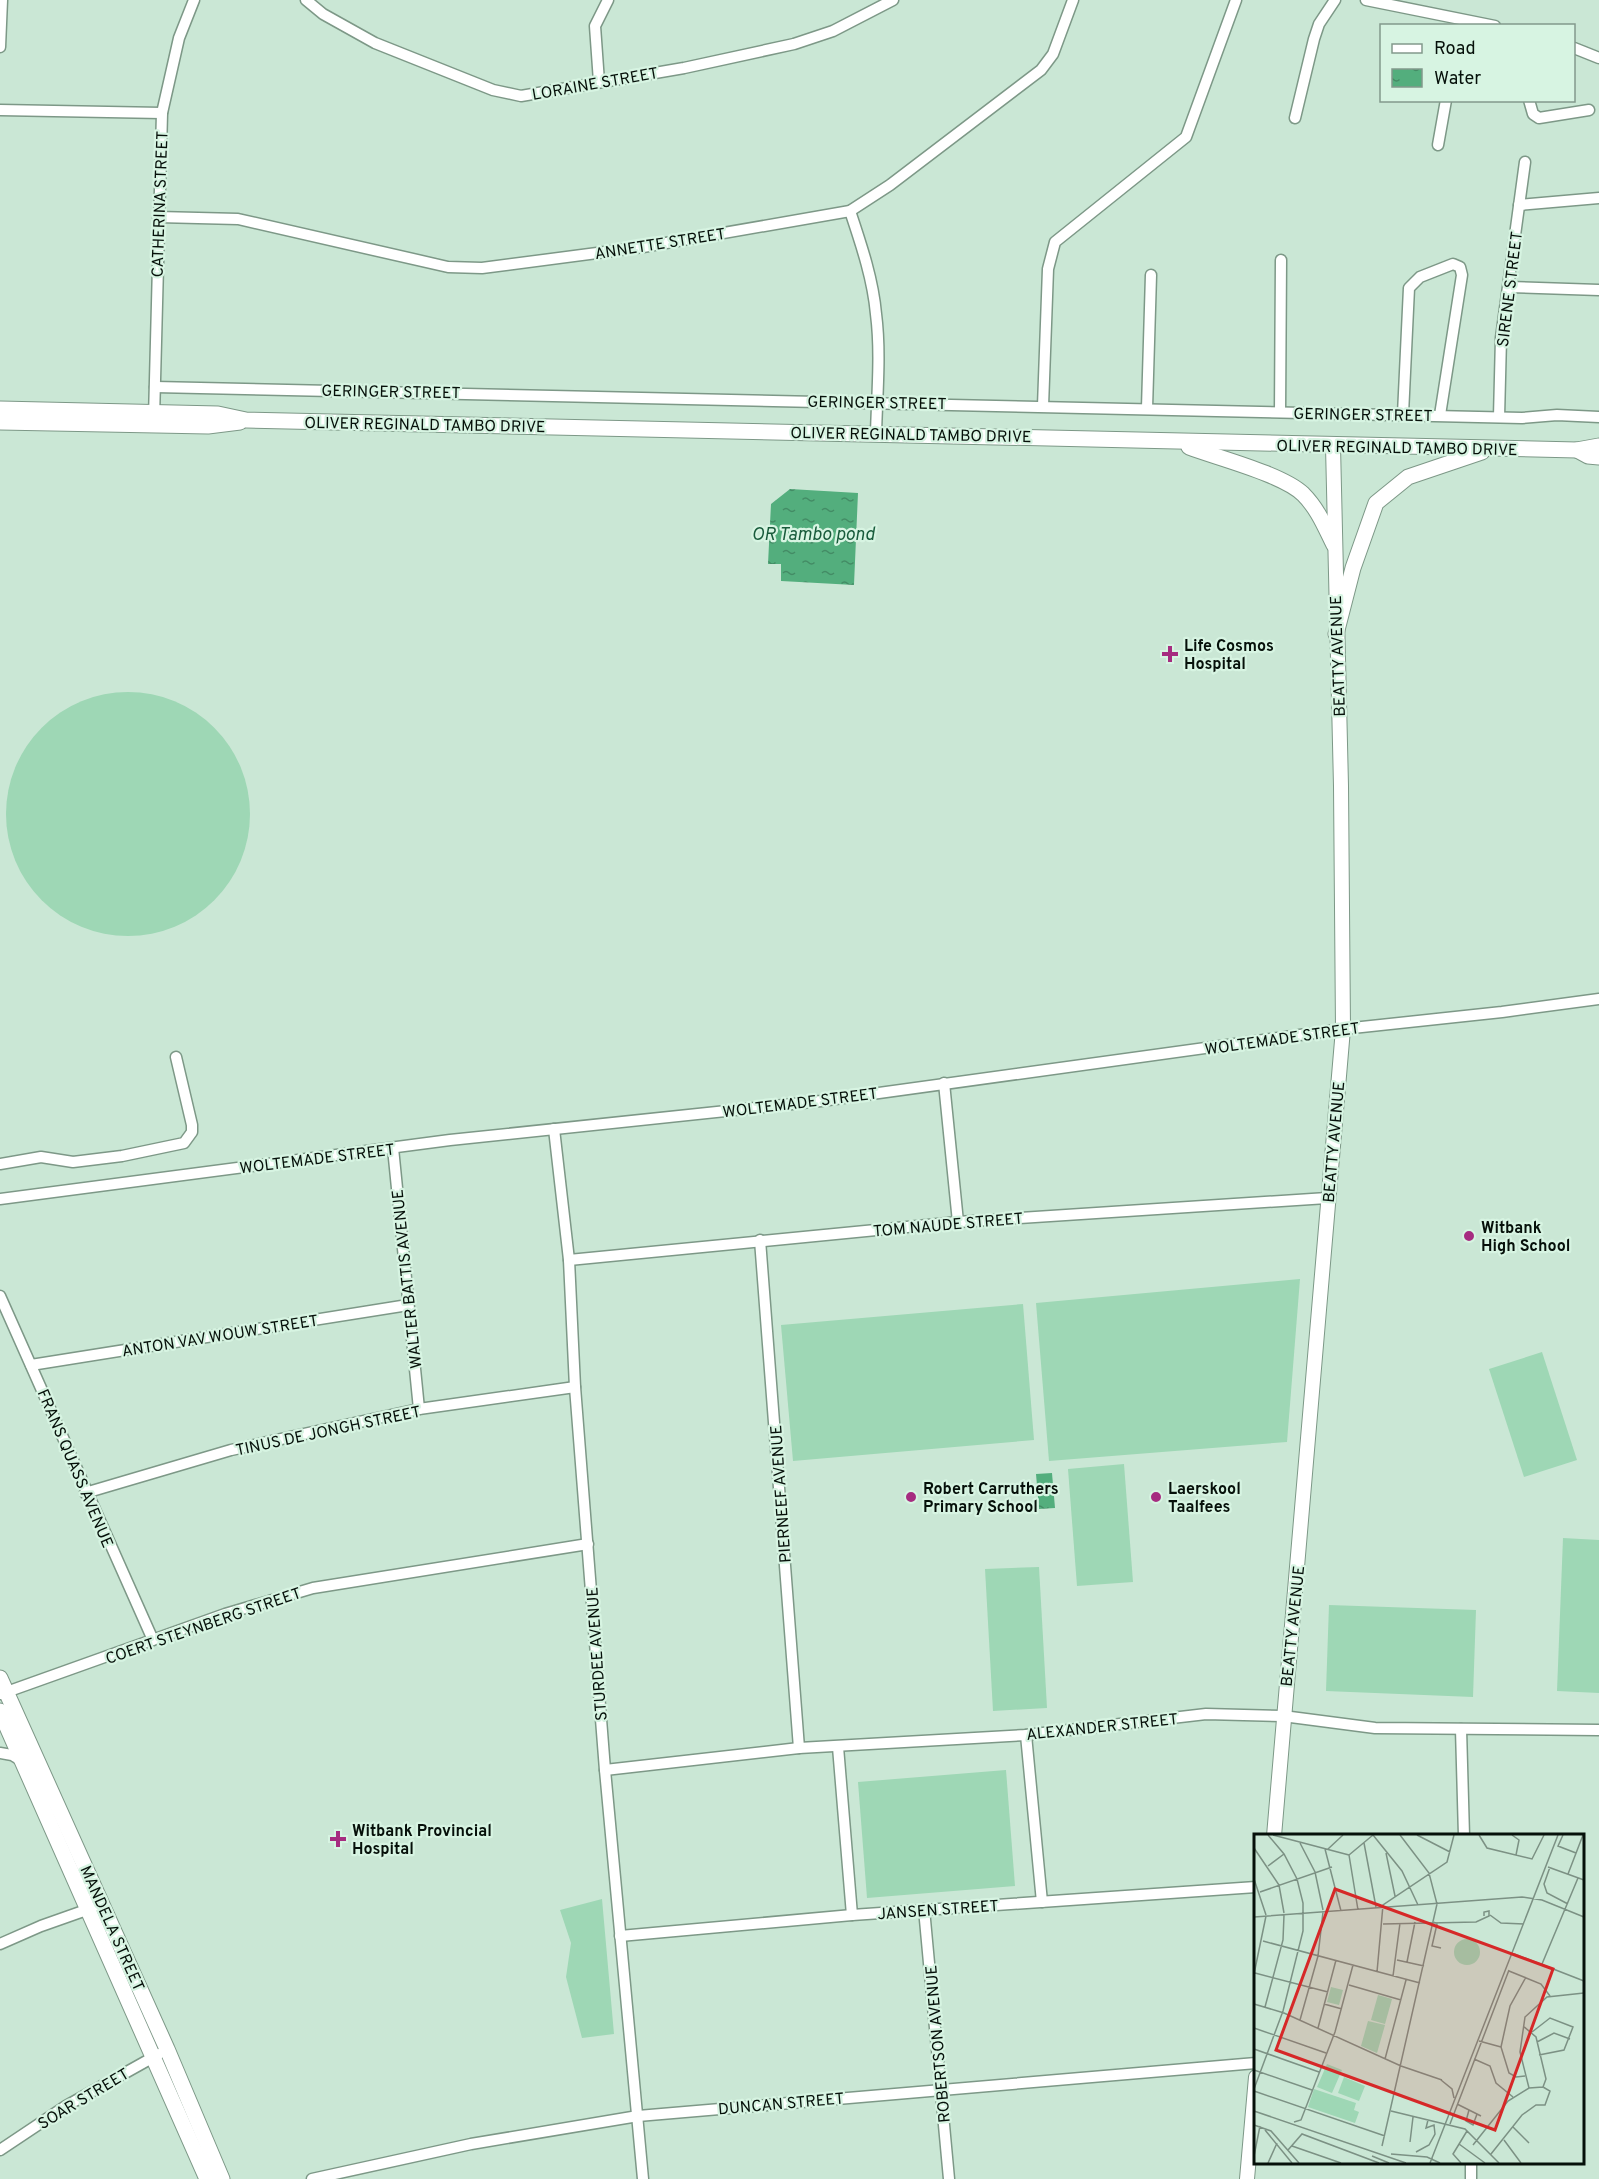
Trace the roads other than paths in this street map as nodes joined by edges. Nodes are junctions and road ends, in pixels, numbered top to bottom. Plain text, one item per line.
1 (2, 0) edge
2 (194, 0) edge
3 (306, 0) edge
4 (608, 0) edge
5 (893, 0) edge
6 (1073, 0) edge
7 (1236, 0) edge
8 (1335, 0) edge
9 (1366, 0) edge
10 (1461, 22) edge
11 (1478, 24) edge
12 (0, 48) edge
13 (1575, 48) edge
14 (1599, 58) edge
15 (599, 82) junction
16 (1446, 102) edge
17 (1530, 102) edge
18 (0, 110) edge
19 (1589, 110) dead end
20 (162, 112) junction
21 (1295, 118) dead end
22 (1438, 145) dead end
23 (1525, 162) dead end
24 (1599, 198) edge
25 (1519, 205) junction
26 (850, 211) junction
27 (159, 218) junction
28 (1281, 260) dead end
29 (1151, 275) dead end
30 (1509, 287) junction
31 (1599, 290) edge
32 (155, 387) junction
33 (877, 402) junction
34 (1043, 406) junction
35 (1147, 408) junction
36 (0, 409) edge
37 (1280, 412) junction
38 (1403, 414) junction
39 (1440, 415) junction
40 (1499, 417) junction
41 (1599, 417) edge
42 (154, 419) junction
43 (0, 423) edge
44 (876, 434) junction
45 (1177, 442) junction
46 (1333, 446) junction
47 (1599, 446) edge
48 (1493, 448) junction
49 (1577, 450) junction
50 (1599, 457) edge
51 (1334, 545) junction
52 (1336, 634) junction
53 (1599, 999) edge
54 (1343, 1029) junction
55 (176, 1057) dead end
56 (944, 1083) junction
57 (555, 1129) junction
58 (393, 1148) junction
59 (0, 1164) edge
60 (1327, 1198) junction
61 (0, 1199) edge
62 (958, 1222) junction
63 (760, 1240) junction
64 (569, 1260) junction
65 (0, 1296) edge
66 (408, 1305) junction
67 (31, 1365) junction
68 (575, 1387) junction
69 (419, 1409) junction
70 (85, 1493) junction
71 (588, 1544) junction
72 (153, 1640) junction
73 (2, 1688) edge
74 (0, 1711) edge
75 (1282, 1716) junction
76 (1461, 1729) junction
77 (1599, 1730) edge
78 (1026, 1735) junction
79 (838, 1747) junction
80 (799, 1748) junction
81 (0, 1753) edge
82 (23, 1762) junction
83 (605, 1770) junction
84 (1274, 1834) edge
85 (1464, 1834) edge
86 (1254, 1887) edge
87 (1042, 1902) junction
88 (96, 1907) junction
89 (924, 1909) junction
90 (852, 1915) junction
91 (620, 1936) junction
92 (0, 1944) edge
93 (161, 2053) junction
94 (1254, 2062) edge
95 (942, 2089) junction
96 (1254, 2100) edge
97 (638, 2116) junction
98 (0, 2150) edge
99 (207, 2179) edge
100 (222, 2179) edge
101 (312, 2179) edge
102 (644, 2179) edge
103 (949, 2179) edge
104 (1247, 2179) edge

1 - 12 street
2 - 20 street, CATHERINA STREET
3 - 15 street, LORAINE STREET
4 - 15 street
5 - 15 street, LORAINE STREET
6 - 26 street, ANNETTE STREET
7 - 34 street
8 - 21 street
9 - 10 street
10 - 11 street
13 - 14 street
16 - 22 street
17 - 19 street
18 - 20 street
20 - 27 street, CATHERINA STREET
23 - 25 street, SIRENE STREET
24 - 25 street
25 - 30 street, SIRENE STREET
26 - 27 street, ANNETTE STREET
26 - 33 street
27 - 32 street, CATHERINA STREET
28 - 37 street
29 - 35 street
30 - 31 street
30 - 40 street, SIRENE STREET
32 - 33 street, GERINGER STREET
32 - 42 street, CATHERINA STREET
33 - 34 street, GERINGER STREET
33 - 44 street
34 - 35 street, GERINGER STREET
35 - 37 street, GERINGER STREET
36 - 42 main road, OLIVER REGINALD TAMBO DRIVE
37 - 38 street, GERINGER STREET
38 - 39 street, GERINGER STREET
38 - 39 street
39 - 40 street, GERINGER STREET
40 - 41 street, GERINGER STREET
42 - 43 main road, OLIVER REGINALD TAMBO DRIVE
42 - 44 main road, OLIVER REGINALD TAMBO DRIVE
44 - 45 main road, OLIVER REGINALD TAMBO DRIVE
45 - 46 main road, OLIVER REGINALD TAMBO DRIVE
45 - 51 main road
46 - 48 main road, OLIVER REGINALD TAMBO DRIVE
46 - 51 street, BEATTY AVENUE
47 - 49 main road, OLIVER REGINALD TAMBO DRIVE
48 - 49 main road, OLIVER REGINALD TAMBO DRIVE
48 - 52 main road
49 - 50 main road, OLIVER REGINALD TAMBO DRIVE
51 - 52 street, BEATTY AVENUE
52 - 54 street, BEATTY AVENUE
53 - 54 street, WOLTEMADE STREET
54 - 56 street, WOLTEMADE STREET
54 - 60 street, BEATTY AVENUE
55 - 59 street
56 - 57 street, WOLTEMADE STREET
56 - 62 street
57 - 58 street, WOLTEMADE STREET
57 - 64 street, STURDEE AVENUE
58 - 61 street, WOLTEMADE STREET
58 - 66 street, WALTER BATTIS AVENUE
60 - 62 street, TOM NAUDE STREET
60 - 75 street, BEATTY AVENUE
62 - 63 street, TOM NAUDE STREET
63 - 64 street, TOM NAUDE STREET
63 - 80 street, PIERNEEF AVENUE
64 - 68 street, STURDEE AVENUE
65 - 67 street, FRANS QUASS AVENUE
66 - 67 street, ANTON VAV WOUW STREET
66 - 69 street, WALTER BATTIS AVENUE
67 - 70 street, FRANS QUASS AVENUE
68 - 69 street, TINUS DE JONGH STREET
68 - 71 street, STURDEE AVENUE
69 - 70 street, TINUS DE JONGH STREET
70 - 72 street, FRANS QUASS AVENUE
71 - 72 street, COERT STEYNBERG STREET
71 - 83 street, STURDEE AVENUE
72 - 73 street, COERT STEYNBERG STREET
73 - 88 main road, MANDELA STREET
74 - 82 main road, MANDELA STREET
75 - 76 street, ALEXANDER STREET
75 - 78 street, ALEXANDER STREET
75 - 84 street, BEATTY AVENUE
76 - 77 street, ALEXANDER STREET
76 - 85 street
78 - 79 street, ALEXANDER STREET
78 - 87 street
79 - 80 street, ALEXANDER STREET
79 - 90 street
80 - 83 street, ALEXANDER STREET
81 - 82 street
82 - 88 main road, MANDELA STREET
83 - 91 street, STURDEE AVENUE
86 - 87 street, JANSEN STREET
87 - 89 street, JANSEN STREET
88 - 92 street
88 - 93 main road, MANDELA STREET
89 - 90 street, JANSEN STREET
89 - 95 street, ROBERTSON AVENUE
90 - 91 street, JANSEN STREET
91 - 97 street, STURDEE AVENUE
93 - 98 street, SOAR STREET
93 - 99 main road, MANDELA STREET
93 - 100 main road, MANDELA STREET
94 - 95 street, DUNCAN STREET
95 - 97 street, DUNCAN STREET
95 - 103 street, ROBERTSON AVENUE
96 - 104 street
97 - 101 street, DUNCAN STREET
97 - 102 street, STURDEE AVENUE

